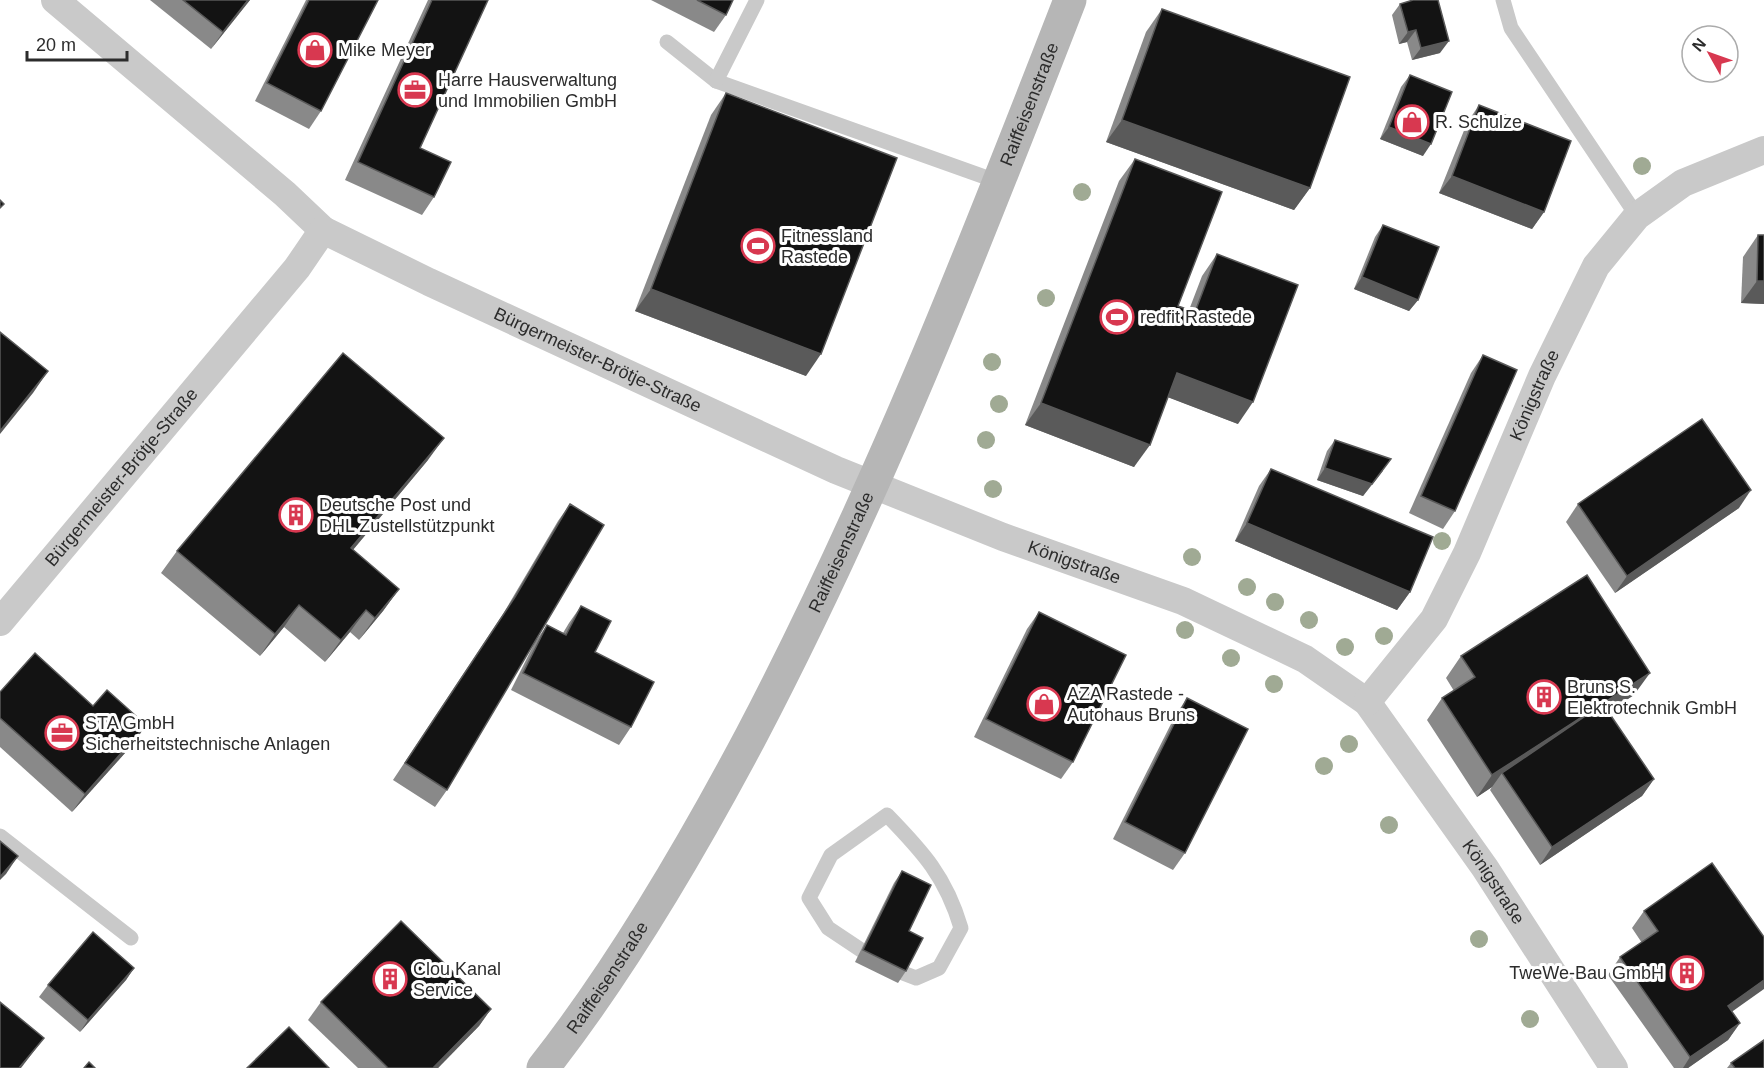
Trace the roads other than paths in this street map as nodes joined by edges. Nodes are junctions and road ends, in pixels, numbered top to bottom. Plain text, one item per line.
1 (55, 0) edge
2 (757, 0) edge
3 (1070, 0) edge
4 (1503, 0) edge
5 (667, 42) dead end
6 (716, 81) junction
7 (1764, 150) edge
8 (999, 182) junction
9 (1637, 216) junction
10 (323, 230) junction
11 (873, 485) junction
12 (3, 612) edge
13 (1367, 702) junction
14 (0, 836) edge
15 (131, 938) dead end
16 (861, 950) edge
17 (903, 974) edge
18 (543, 1068) edge
19 (1614, 1068) edge

1 - 10 street, Bürgermeister-Brötje-Straße
2 - 6 lane
3 - 8 main road, Raiffeisenstraße
4 - 9 lane
5 - 6 lane
6 - 8 lane
7 - 9 street, Königstraße
8 - 11 main road, Raiffeisenstraße
9 - 13 street, Königstraße
10 - 11 street, Bürgermeister-Brötje-Straße
10 - 12 street, Bürgermeister-Brötje-Straße
11 - 13 street, Königstraße
11 - 18 main road, Raiffeisenstraße
13 - 19 street, Königstraße
14 - 15 lane
16 - 17 lane

